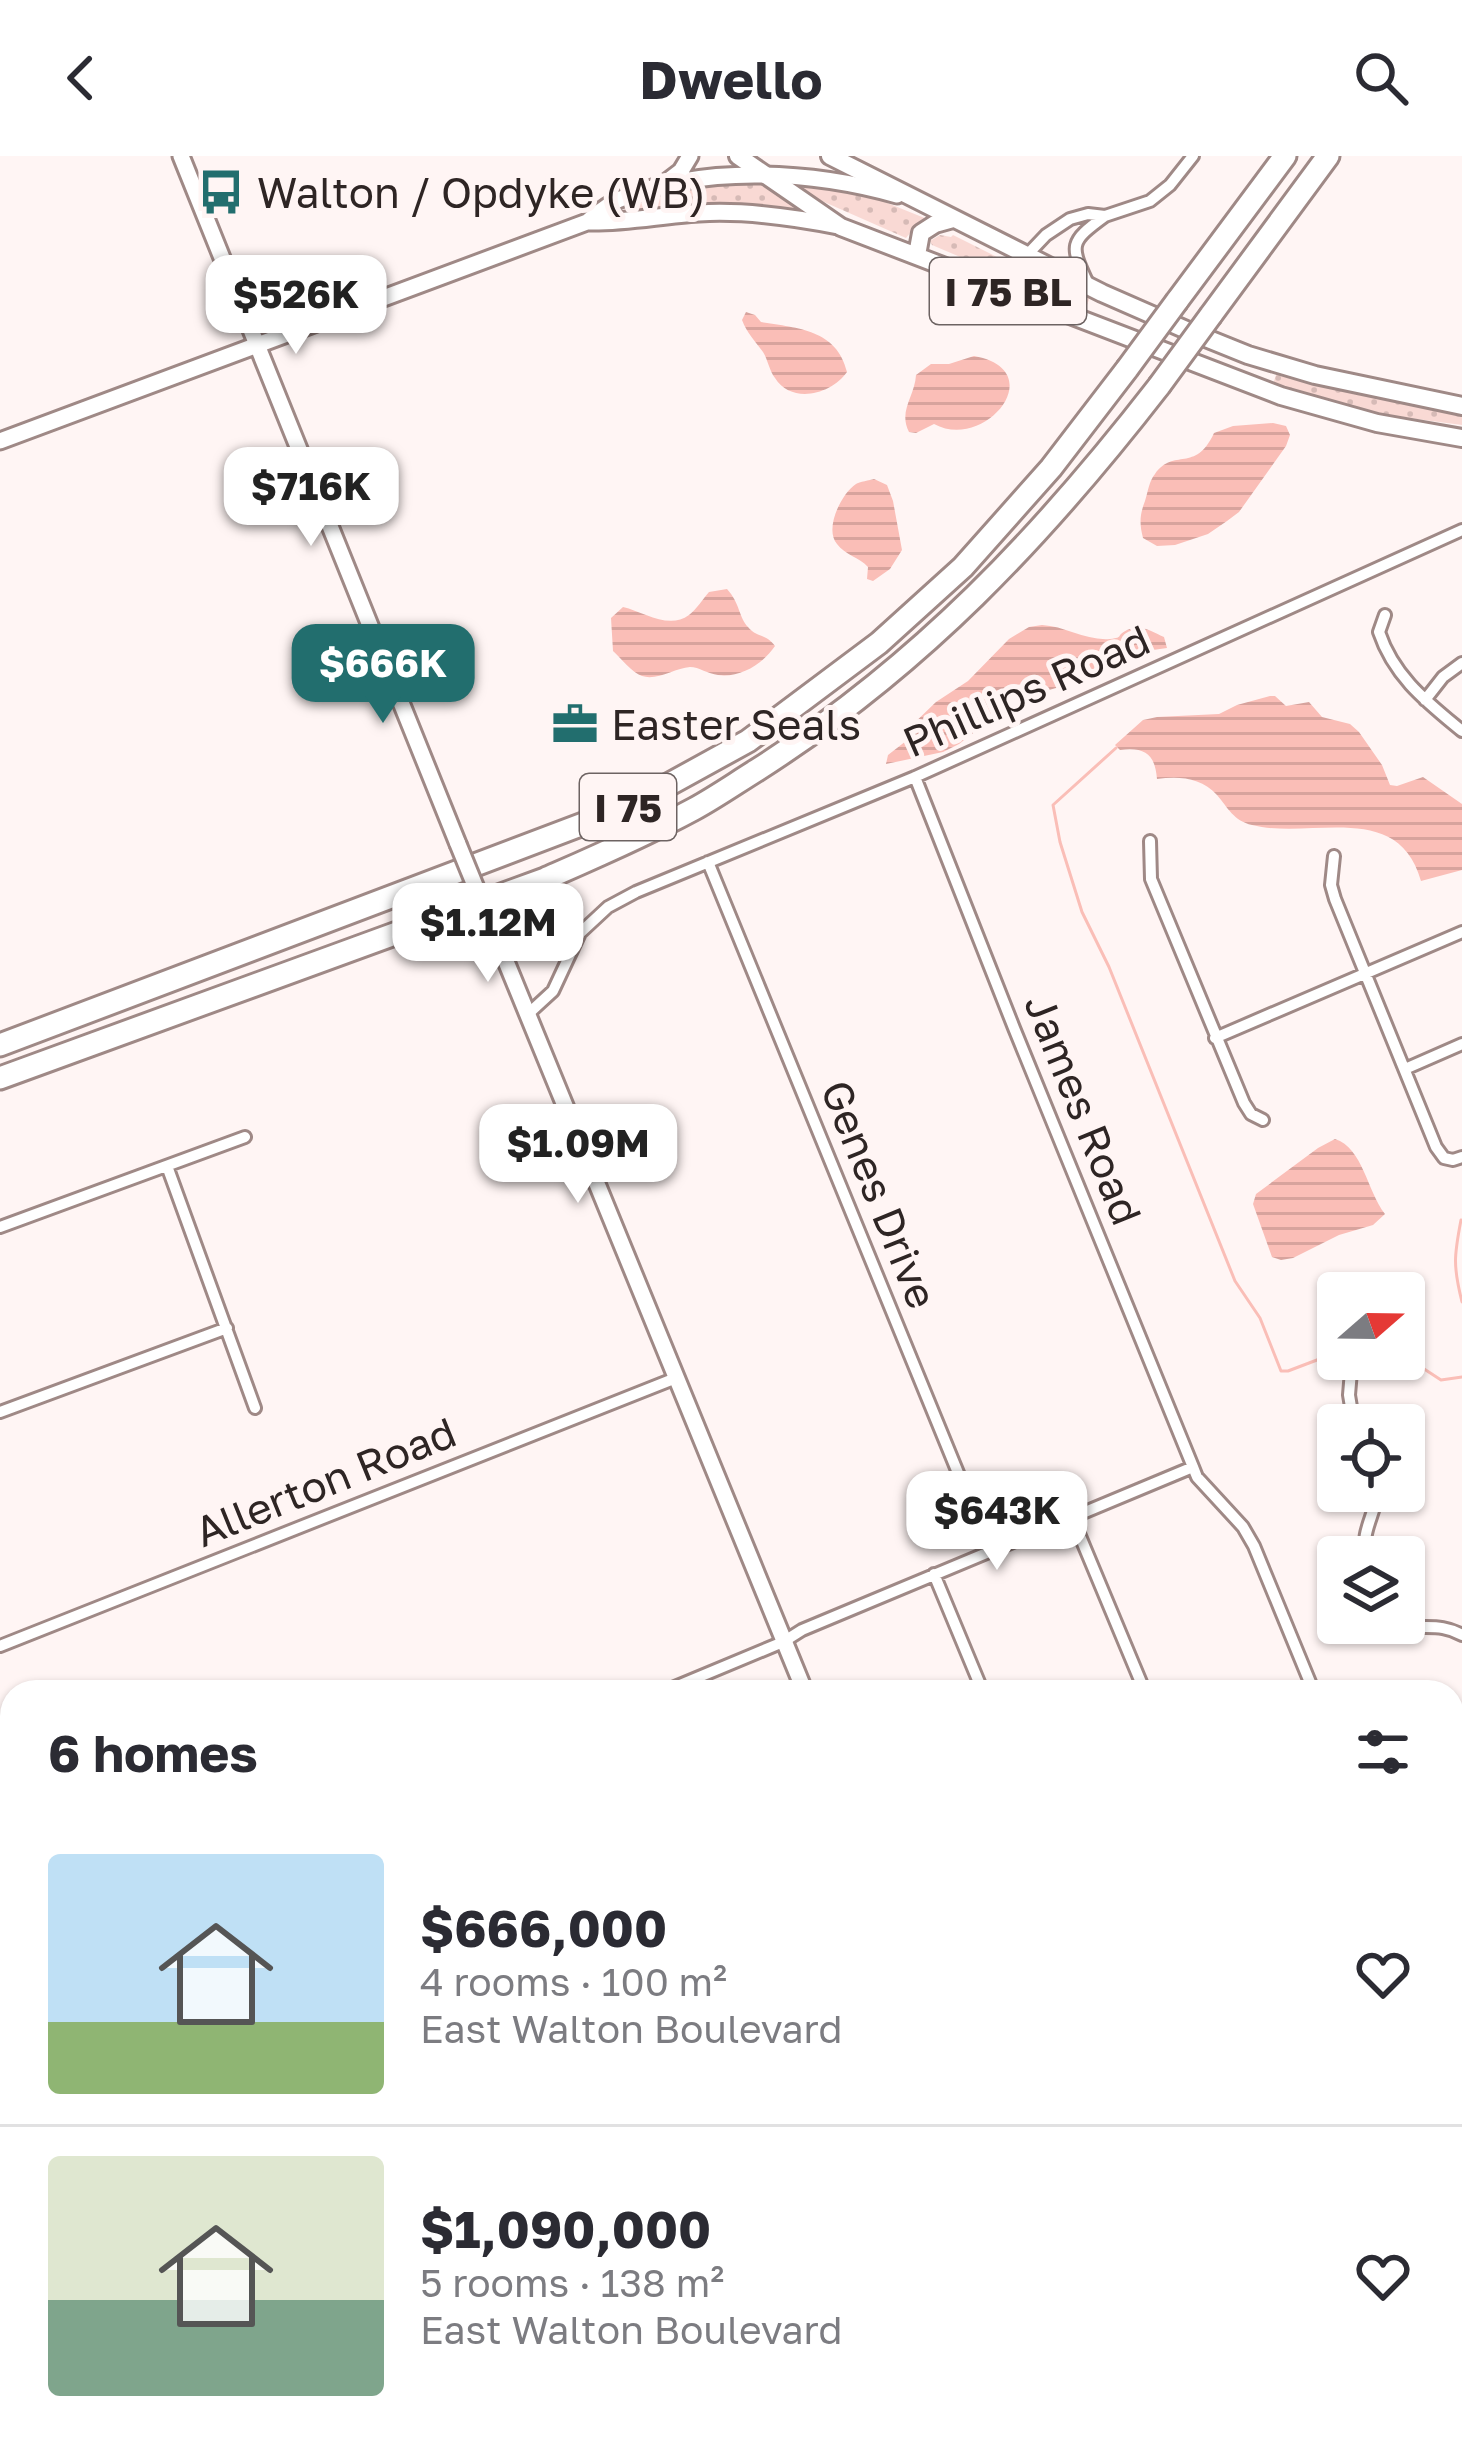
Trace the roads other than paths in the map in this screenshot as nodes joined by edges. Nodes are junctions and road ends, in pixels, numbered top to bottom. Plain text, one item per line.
1 (181, 156) edge
2 (690, 156) edge
3 (738, 156) edge
4 (830, 156) edge
5 (1193, 156) edge
6 (1285, 156) edge
7 (1328, 156) edge
8 (765, 176) junction
9 (659, 188) junction
10 (918, 201) junction
11 (1105, 216) junction
12 (954, 219) junction
13 (587, 222) junction
14 (841, 226) junction
15 (916, 255) junction
16 (1027, 255) junction
17 (1088, 286) junction
18 (256, 345) junction
19 (1462, 406) edge
20 (1462, 438) edge
21 (0, 441) edge
22 (1462, 530) edge
23 (1385, 615) dead end
24 (1462, 663) edge
25 (1425, 700) junction
26 (1462, 731) edge
27 (915, 777) junction
28 (1150, 841) dead end
29 (1334, 856) dead end
30 (708, 862) junction
31 (1462, 932) edge
32 (1365, 973) junction
33 (528, 1014) junction
34 (1215, 1038) junction
35 (1462, 1044) edge
36 (0, 1045) edge
37 (1405, 1070) junction
38 (0, 1078) edge
39 (1263, 1120) dead end
40 (244, 1136) dead end
41 (1462, 1157) edge
42 (167, 1166) junction
43 (0, 1227) edge
44 (226, 1328) junction
45 (676, 1378) junction
46 (255, 1408) dead end
47 (0, 1412) edge
48 (1193, 1467) junction
49 (1072, 1517) junction
50 (990, 1551) junction
51 (934, 1574) junction
52 (1425, 1626) edge
53 (1462, 1635) edge
54 (783, 1642) junction
55 (0, 1646) edge
56 (692, 1680) edge
57 (800, 1680) edge
58 (977, 1680) edge
59 (1140, 1680) edge
60 (1309, 1680) edge

1 - 18 main road
2 - 9 main road
3 - 8 main road, I 75 BL
4 - 10 main road, I 75 BL
5 - 11 street
6 - 36 highway, I 75, bridge
7 - 38 highway, I 75, bridge
8 - 9 main road
8 - 10 main road
8 - 14 main road, I 75 BL
9 - 13 main road
10 - 12 main road, I 75 BL
11 - 16 street
11 - 17 street
12 - 15 main road
12 - 16 main road, I 75 BL
13 - 14 main road
13 - 18 main road
14 - 15 main road, I 75 BL
15 - 20 main road, I 75 BL
16 - 17 main road, I 75 BL
17 - 19 main road, I 75 BL
18 - 21 main road
18 - 33 main road, bridge
22 - 27 street, Phillips Road
23 - 25 street
24 - 25 street
25 - 26 street
27 - 30 street, Phillips Road
27 - 48 street, James Road
28 - 34 street
29 - 32 street
30 - 33 street, Phillips Road
30 - 50 street, Genes Drive
31 - 32 street
32 - 34 street
32 - 37 street
33 - 45 main road
34 - 39 street
35 - 37 street
37 - 41 street
40 - 42 street
42 - 43 street
42 - 44 street
44 - 46 street
44 - 47 street
45 - 54 main road
45 - 55 street, Allerton Road
48 - 49 street
48 - 60 street, James Road
49 - 50 street
49 - 59 street
50 - 51 street
51 - 54 street
51 - 58 street
52 - 53 street
54 - 56 street
54 - 57 main road

